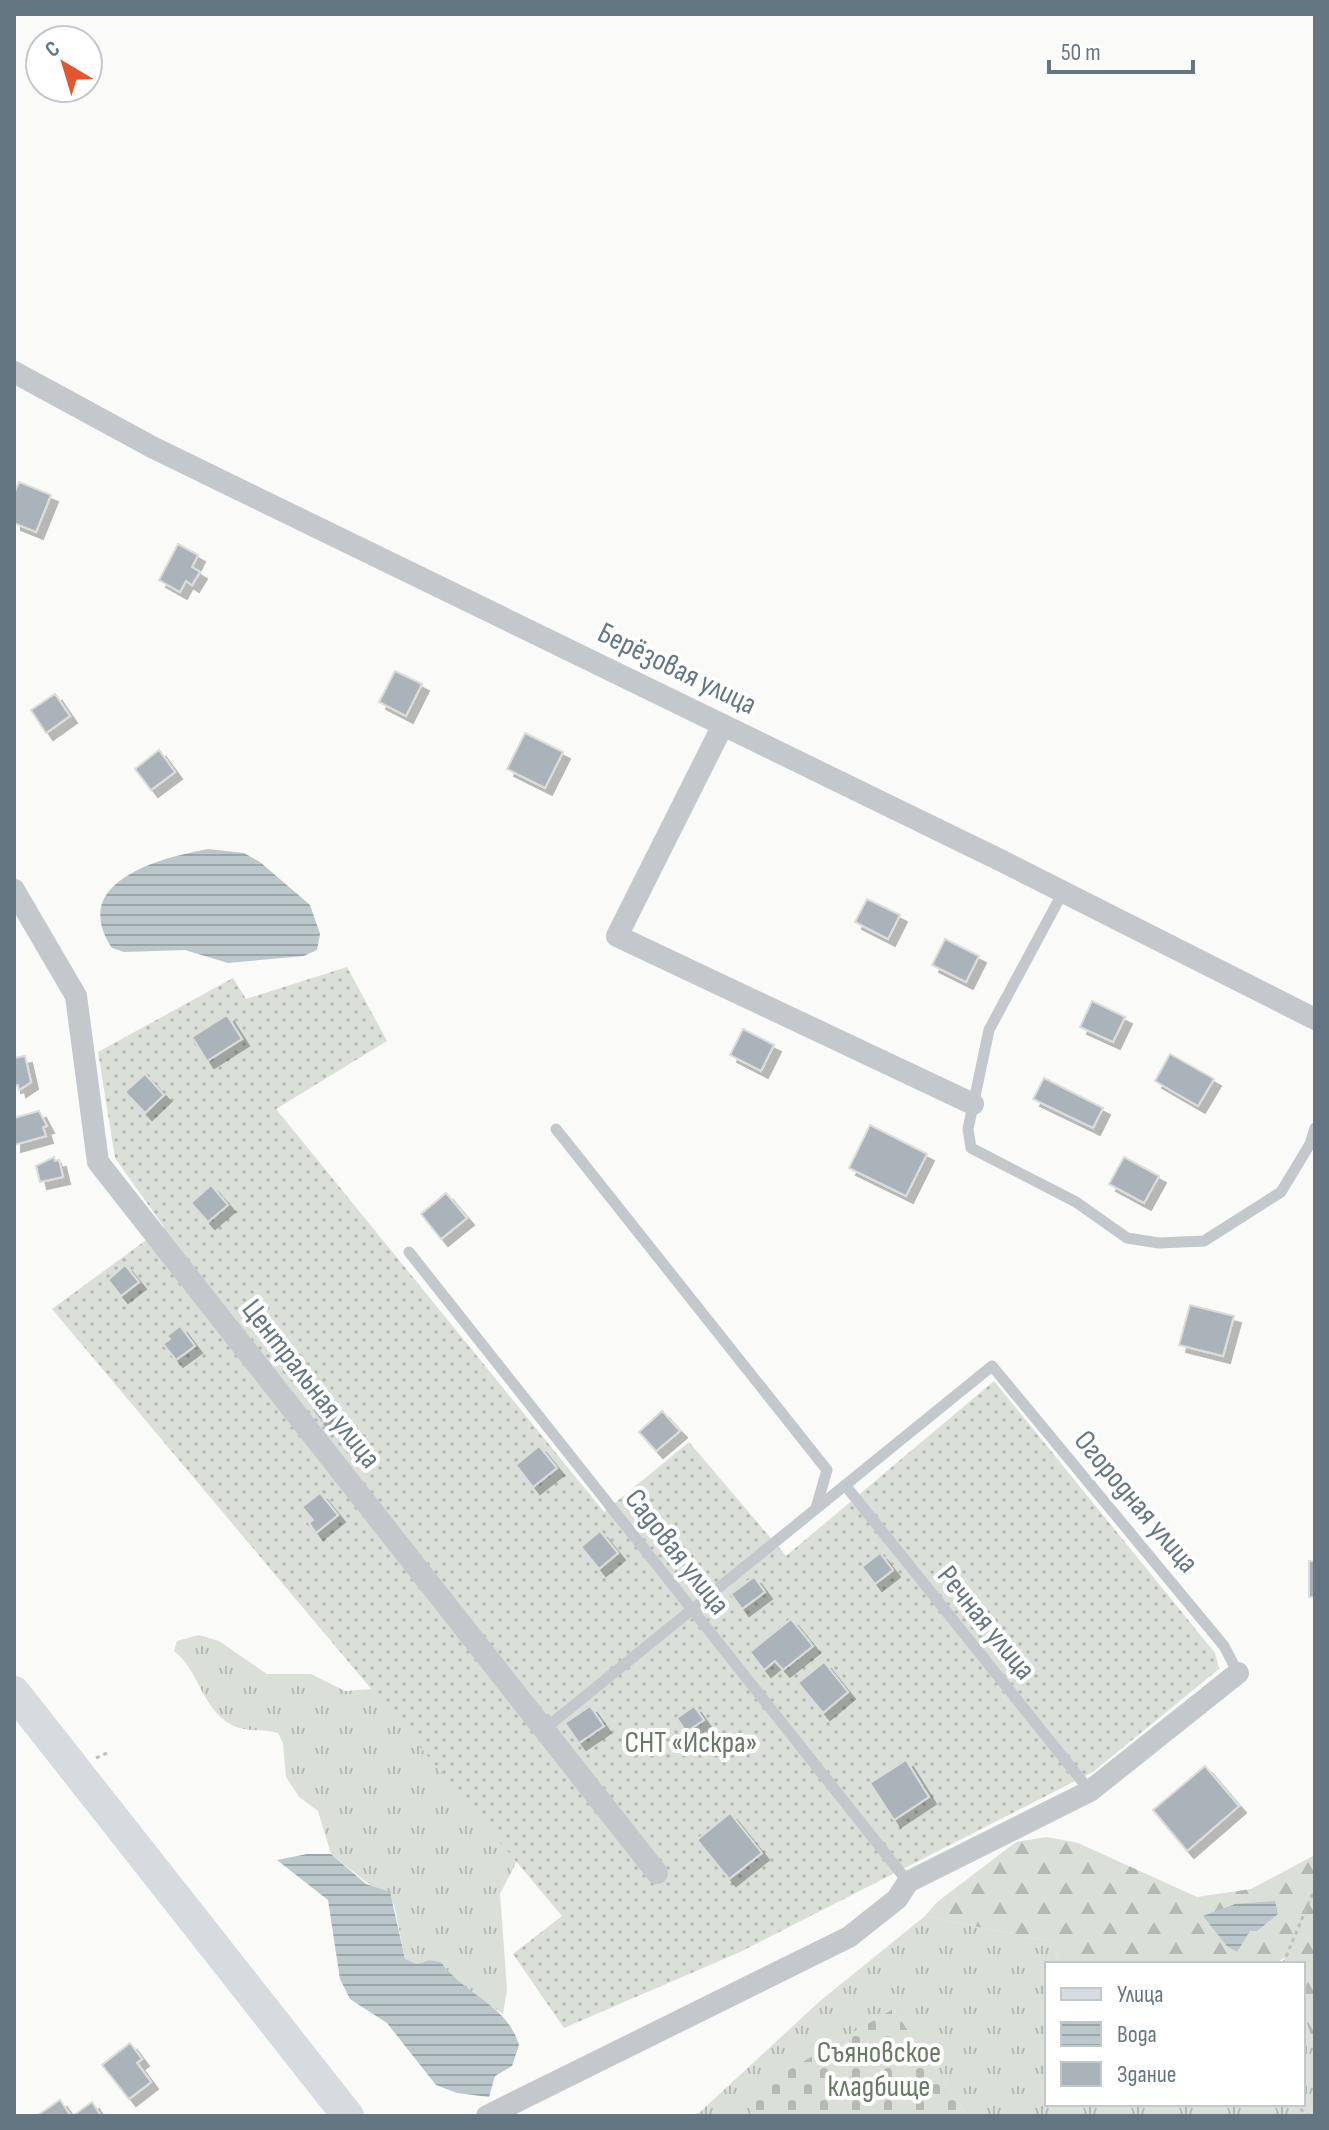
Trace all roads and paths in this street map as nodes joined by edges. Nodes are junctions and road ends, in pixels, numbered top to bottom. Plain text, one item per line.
1 (14, 372) edge
2 (723, 725) junction
3 (14, 890) edge
4 (1063, 892) junction
5 (1315, 1019) edge
6 (973, 1104) junction
7 (1315, 1128) edge
8 (556, 1129) dead end
9 (409, 1252) dead end
10 (845, 1485) junction
11 (815, 1510) junction
12 (692, 1609) junction
13 (1238, 1673) joint
14 (14, 1692) edge
15 (533, 1715) junction
16 (1090, 1791) junction
17 (657, 1873) dead end
18 (908, 1882) junction
19 (1315, 1888) edge
20 (1284, 1962) edge
21 (348, 2116) edge
22 (487, 2116) edge

1 - 2 street, Берёзовая улица
2 - 4 street, Берёзовая улица
2 - 6 street
3 - 15 street, Центральная улица
4 - 5 street, Берёзовая улица
4 - 6 lane
6 - 7 lane
8 - 11 lane
9 - 12 lane, Садовая улица
10 - 11 lane
10 - 13 lane, Огородная улица
10 - 16 lane, Речная улица
11 - 12 lane
12 - 15 lane
12 - 18 lane, Садовая улица
13 - 16 street
14 - 21 main road
15 - 17 street, Центральная улица
16 - 18 street
18 - 22 street
19 - 20 path

